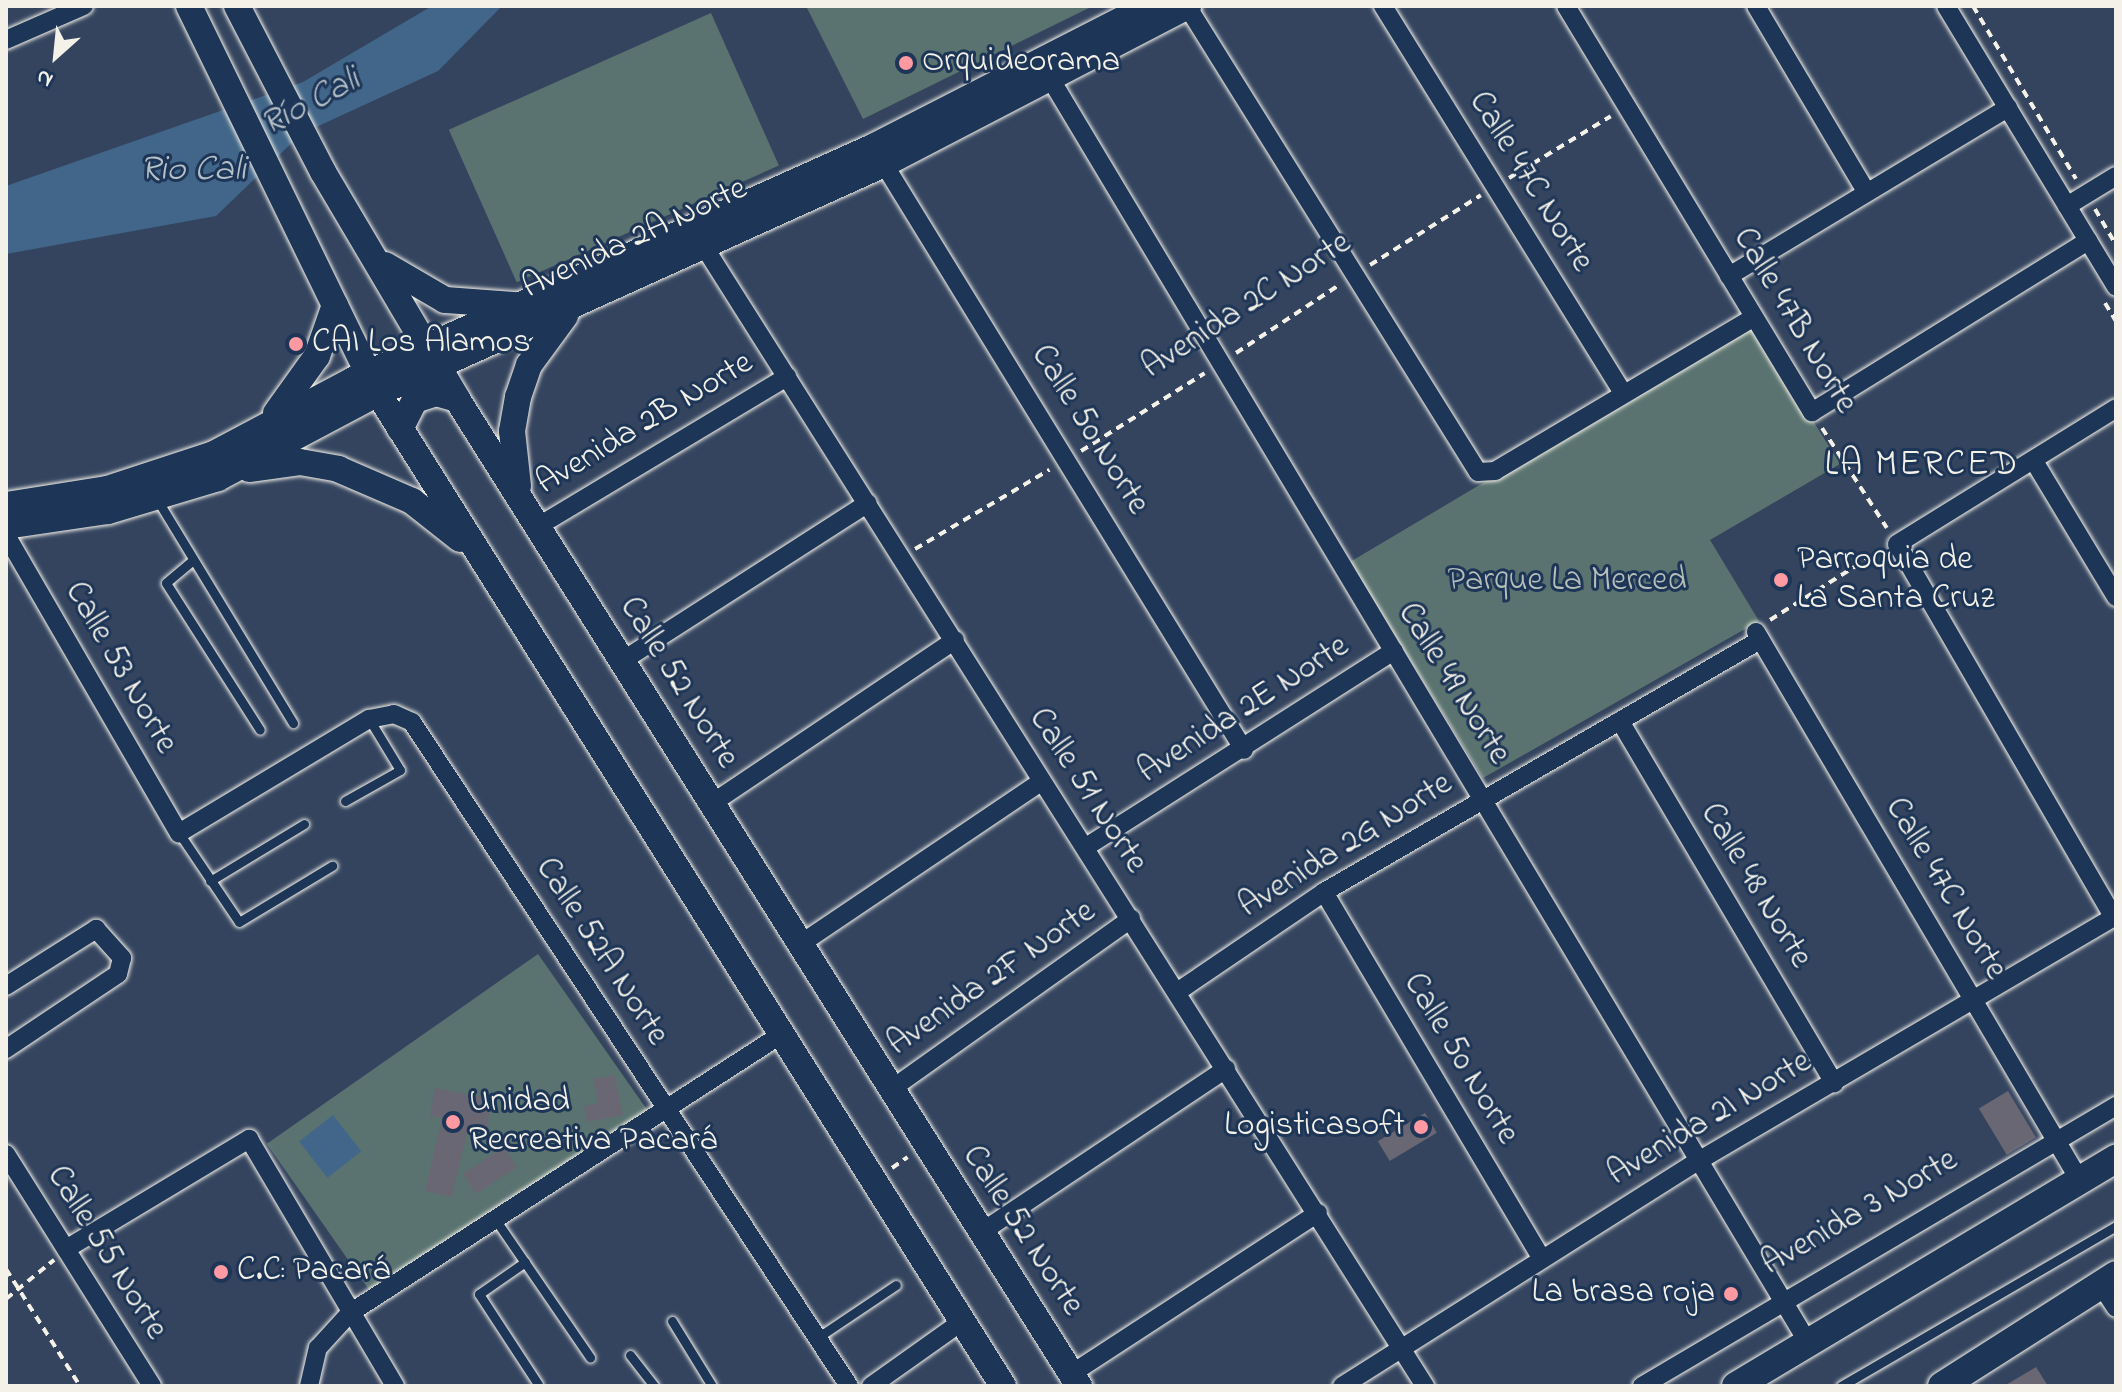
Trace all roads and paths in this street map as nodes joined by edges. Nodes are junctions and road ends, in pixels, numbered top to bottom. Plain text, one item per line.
1 (84, 6) edge
2 (189, 6) edge
3 (237, 6) edge
4 (1148, 6) edge
5 (1187, 6) edge
6 (1383, 6) edge
7 (1566, 6) edge
8 (1756, 6) edge
9 (1946, 6) edge
10 (1973, 6) edge
11 (6, 40) edge
12 (1046, 72) junction
13 (1627, 107) junction
14 (2008, 108) junction
15 (879, 156) junction
16 (2116, 176) edge
17 (2078, 181) dead end
18 (1495, 187) junction
19 (1866, 191) junction
20 (2067, 206) junction
21 (2094, 207) dead end
22 (699, 240) junction
23 (2088, 241) junction
24 (365, 242) junction
25 (2116, 245) edge
26 (1358, 273) junction
27 (1729, 276) junction
28 (322, 280) junction
29 (2116, 287) edge
30 (561, 302) junction
31 (335, 305) junction
32 (1754, 317) junction
33 (433, 357) junction
34 (1221, 363) junction
35 (787, 377) junction
36 (376, 378) junction
37 (1622, 392) junction
38 (457, 399) junction
39 (2116, 408) edge
40 (1812, 412) junction
41 (268, 421) junction
42 (400, 429) junction
43 (1070, 458) junction
44 (2034, 461) junction
45 (218, 478) junction
46 (520, 498) junction
47 (157, 499) junction
48 (868, 503) junction
49 (6, 505) edge
50 (6, 526) edge
51 (537, 527) junction
52 (6, 535) edge
53 (1896, 542) junction
54 (901, 557) junction
55 (193, 560) junction
56 (497, 585) junction
57 (2116, 597) edge
58 (1757, 635) junction
59 (955, 640) junction
60 (1394, 651) junction
61 (622, 661) junction
62 (369, 719) junction
63 (1620, 721) junction
64 (293, 723) dead end
65 (260, 730) dead end
66 (1244, 750) junction
67 (1041, 782) junction
68 (1485, 798) junction
69 (345, 801) dead end
70 (711, 804) junction
71 (304, 824) dead end
72 (179, 833) junction
73 (1086, 847) junction
74 (332, 866) dead end
75 (210, 881) junction
76 (1324, 892) junction
77 (2115, 917) edge
78 (1131, 919) junction
79 (799, 945) junction
80 (6, 986) edge
81 (1177, 992) junction
82 (1974, 1000) junction
83 (782, 1034) junction
84 (6, 1049) edge
85 (1226, 1069) junction
86 (1834, 1083) junction
87 (890, 1090) junction
88 (2116, 1106) edge
89 (666, 1109) junction
90 (2055, 1143) junction
91 (6, 1154) edge
92 (913, 1154) dead end
93 (2116, 1159) edge
94 (1700, 1160) junction
95 (891, 1168) dead end
96 (2080, 1181) junction
97 (1318, 1213) junction
98 (495, 1219) junction
99 (2116, 1226) edge
100 (980, 1233) junction
101 (66, 1249) junction
102 (1541, 1258) junction
103 (525, 1262) junction
104 (6, 1269) edge
105 (896, 1285) dead end
106 (2111, 1289) edge
107 (20, 1291) junction
108 (1782, 1298) junction
109 (6, 1299) edge
110 (350, 1313) junction
111 (672, 1321) dead end
112 (961, 1322) junction
113 (817, 1338) junction
114 (1807, 1341) junction
115 (1400, 1348) junction
116 (630, 1355) dead end
117 (590, 1357) dead end
118 (1075, 1380) edge
119 (538, 1384) edge
120 (80, 1386) edge
121 (152, 1386) edge
122 (309, 1386) edge
123 (395, 1386) edge
124 (654, 1386) edge
125 (712, 1386) edge
126 (849, 1386) edge
127 (871, 1386) edge
128 (1003, 1386) edge
129 (1342, 1386) edge
130 (1425, 1386) edge
131 (1642, 1386) edge
132 (1736, 1386) edge
133 (1841, 1386) edge
134 (1943, 1386) edge

1 - 11 street
2 - 28 main road
3 - 24 main road, Calle 52 Norte
4 - 12 main road, Avenida 2A Norte
5 - 12 main road, Avenida 2A Norte
5 - 26 street
6 - 18 street, Calle 47C Norte
7 - 13 street, Calle 47B Norte
8 - 19 street
9 - 14 street
10 - 17 path
12 - 15 main road, Avenida 2A Norte
12 - 34 street, Calle 49 Norte
13 - 18 path, Avenida 2C Norte
13 - 27 street, Calle 47B Norte
14 - 19 street
14 - 20 street
15 - 22 main road, Avenida 2A Norte
15 - 43 street, Calle 50 Norte
16 - 20 street
18 - 26 path, Avenida 2C Norte
18 - 37 street, Calle 47C Norte
19 - 27 street
20 - 23 street
21 - 25 path
22 - 30 main road, Avenida 2A Norte
22 - 35 street, Calle 51 Norte
23 - 29 street
23 - 40 street
24 - 30 main road
24 - 33 main road, Calle 52 Norte
26 - 34 path, Avenida 2C Norte
26 - 37 street
27 - 32 street, Calle 47B Norte
28 - 31 main road
28 - 36 main road
30 - 33 main road, Avenida 2A Norte
30 - 46 main road
31 - 36 main road
31 - 41 main road
32 - 37 street
32 - 40 street, Calle 47B Norte
33 - 36 main road, Avenida 2A Norte
33 - 38 main road, Calle 52 Norte
34 - 43 path, Avenida 2C Norte
34 - 60 street, Calle 49 Norte
35 - 48 street, Calle 51 Norte
35 - 51 street, Avenida 2B Norte
36 - 41 main road, Avenida 2A Norte
36 - 42 main road
36 - 45 main road, Avenida 2A Norte
38 - 42 main road
38 - 46 main road, Calle 52 Norte
39 - 44 street
40 - 53 path, Calle 47B Norte
41 - 49 main road, Avenida 2A Norte
42 - 56 main road
43 - 54 path, Avenida 2C Norte
43 - 66 street, Calle 50 Norte
44 - 53 street
44 - 57 street
45 - 47 main road, Avenida 2A Norte
45 - 56 main road
46 - 51 main road, Calle 52 Norte
47 - 50 main road, Avenida 2A Norte
47 - 55 lane
48 - 54 street, Calle 51 Norte
48 - 61 street
51 - 61 main road, Calle 52 Norte
52 - 72 street, Calle 53 Norte
53 - 58 path
53 - 77 street
54 - 59 street, Calle 51 Norte
55 - 64 lane
55 - 65 lane
56 - 83 main road
58 - 63 street, Avenida 2G Norte
58 - 82 street, Calle 47C Norte
59 - 67 street, Calle 51 Norte
59 - 70 street
60 - 66 street, Avenida 2E Norte
60 - 68 street, Calle 49 Norte
61 - 70 main road, Calle 52 Norte
62 - 69 lane
62 - 72 street
62 - 89 street, Calle 52A Norte
63 - 68 street, Avenida 2G Norte
63 - 86 street, Calle 48 Norte
66 - 73 street, Avenida 2E Norte
67 - 73 street, Calle 51 Norte
67 - 79 street
68 - 76 street, Avenida 2G Norte
68 - 94 street, Calle 49 Norte
70 - 79 main road, Calle 52 Norte
71 - 75 lane
72 - 75 lane
73 - 78 street, Calle 51 Norte
74 - 75 lane
76 - 81 street, Avenida 2G Norte
76 - 102 street, Calle 50 Norte
77 - 82 street, Avenida 2I Norte
78 - 81 street, Calle 51 Norte
78 - 87 street, Avenida 2F Norte
79 - 87 main road, Calle 52 Norte
80 - 84 street
81 - 85 street, Calle 51 Norte
82 - 86 street, Avenida 2I Norte
82 - 90 street, Calle 47C Norte
83 - 89 street
83 - 112 main road
85 - 97 street, Calle 51 Norte
85 - 100 street
86 - 94 street, Avenida 2I Norte
87 - 100 main road, Calle 52 Norte
88 - 90 street, Avenida 3 Norte
89 - 98 street
89 - 113 street, Calle 52A Norte
90 - 96 street, Calle 47C Norte
90 - 108 street, Avenida 3 Norte
91 - 101 street, Calle 55 Norte
92 - 95 path
93 - 96 main road
94 - 102 street, Avenida 2I Norte
94 - 108 street, Calle 49 Norte
96 - 114 main road
97 - 115 street, Calle 51 Norte
97 - 118 street
98 - 103 lane
98 - 110 street
99 - 133 lane
100 - 118 main road, Calle 52 Norte
101 - 107 path
101 - 110 street
101 - 121 street, Calle 55 Norte
102 - 115 street, Avenida 2I Norte
103 - 117 lane
103 - 119 lane
104 - 107 path
105 - 113 lane
106 - 134 main road
107 - 109 path
107 - 120 path
108 - 114 street, Calle 49 Norte
108 - 131 street, Avenida 3 Norte
110 - 122 street
110 - 123 street
111 - 125 lane
112 - 127 street
112 - 128 main road
113 - 126 street, Calle 52A Norte
114 - 132 main road
115 - 129 street, Avenida 2I Norte
115 - 130 street, Calle 51 Norte
116 - 124 lane

